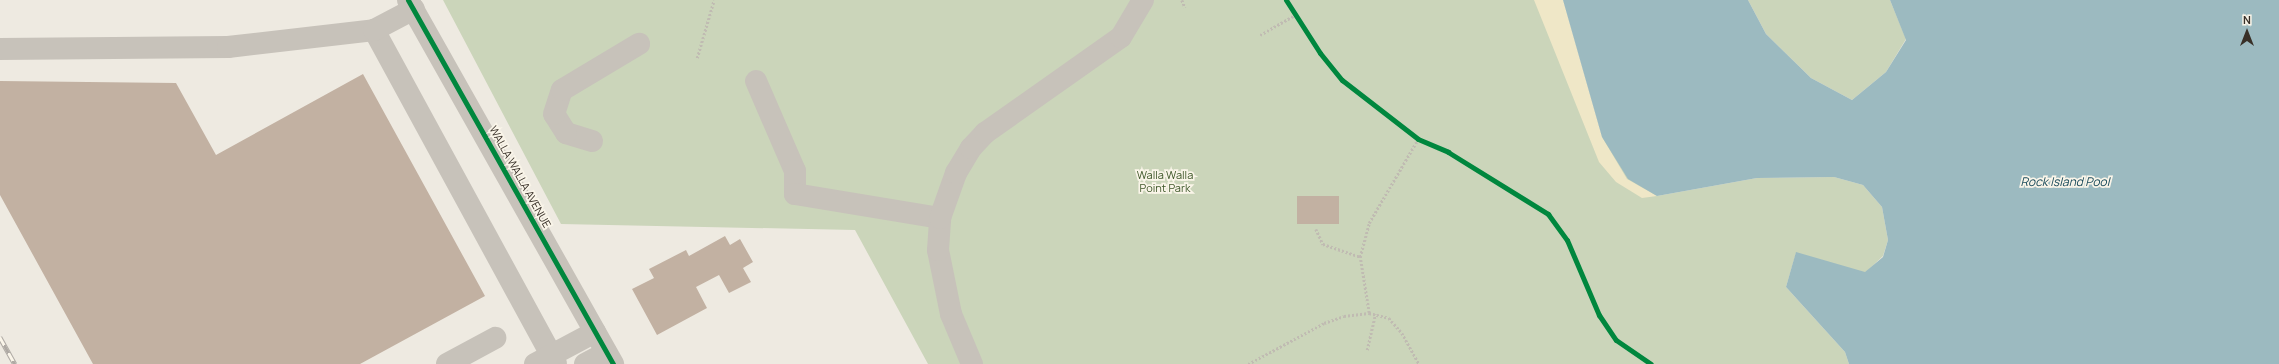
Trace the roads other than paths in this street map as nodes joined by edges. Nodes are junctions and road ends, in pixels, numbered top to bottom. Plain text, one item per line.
1 (1141, 1) edge
2 (411, 5) edge
3 (374, 30) junction
4 (639, 44) dead end
5 (0, 49) edge
6 (756, 81) dead end
7 (592, 141) dead end
8 (940, 218) junction
9 (595, 332) junction
10 (495, 338) dead end
11 (609, 358) edge
12 (547, 361) edge
13 (447, 364) edge
14 (585, 364) edge
15 (972, 364) edge

1 - 8 street
2 - 3 street
2 - 9 street, WALLA WALLA AVENUE
3 - 5 street
3 - 12 street
4 - 7 street
6 - 8 street
8 - 15 street
9 - 11 street, WALLA WALLA AVENUE
9 - 12 street
10 - 13 street
11 - 14 street

